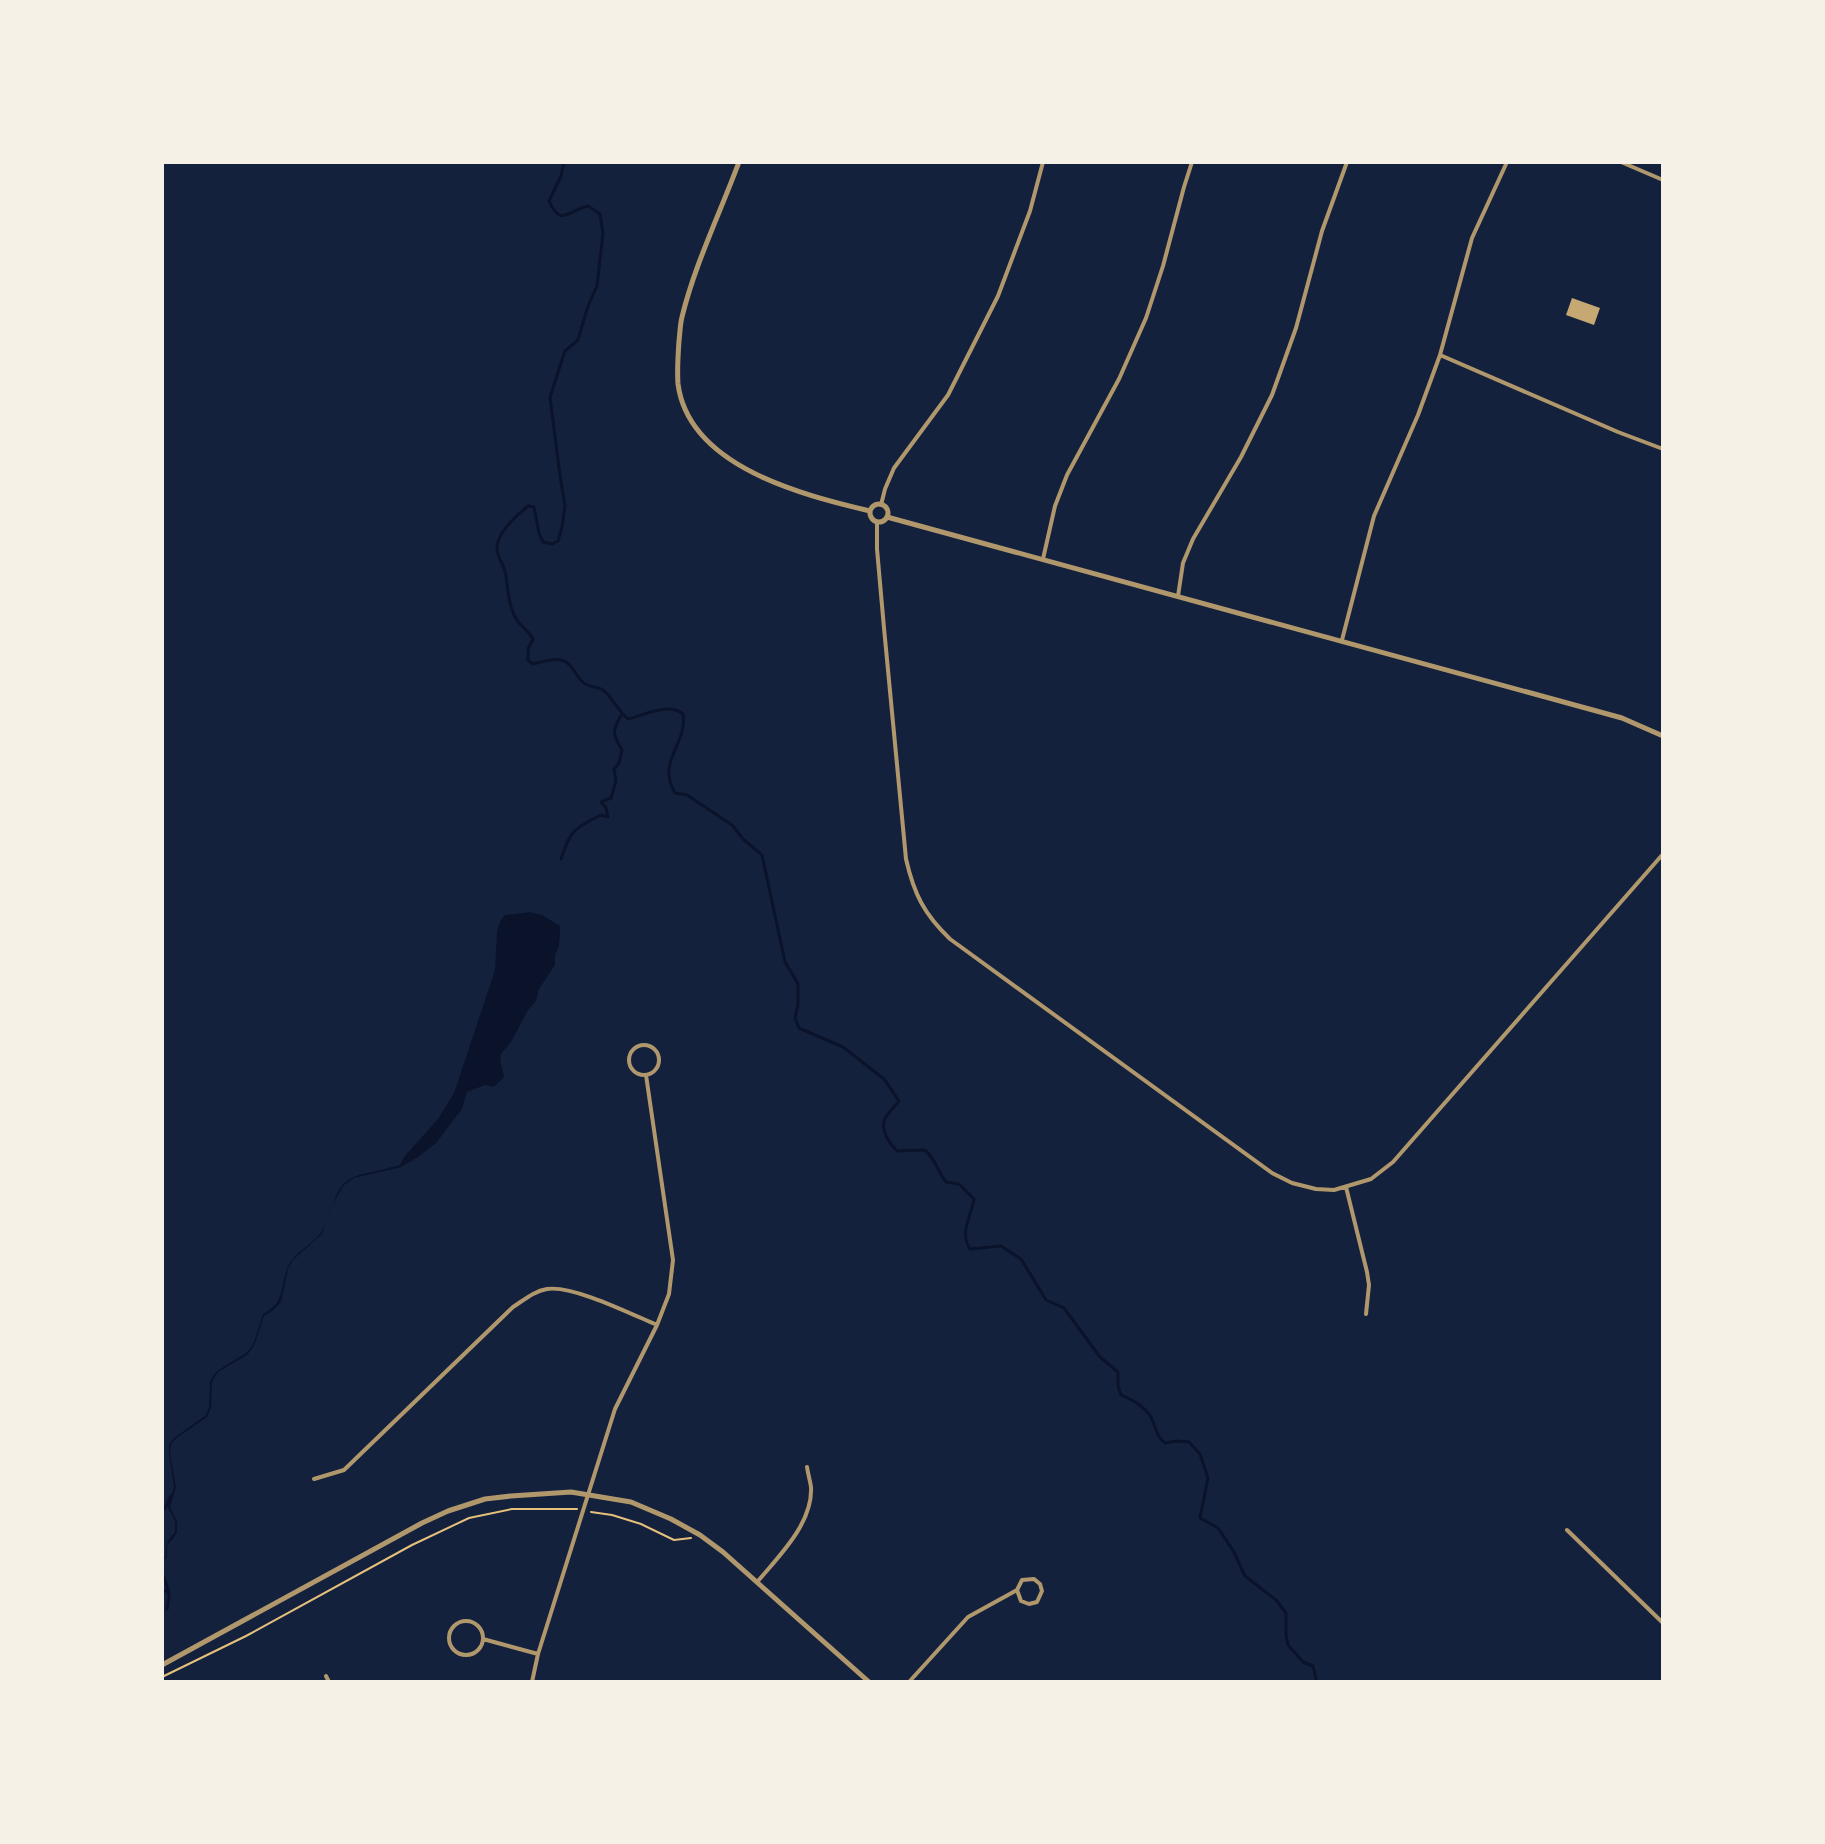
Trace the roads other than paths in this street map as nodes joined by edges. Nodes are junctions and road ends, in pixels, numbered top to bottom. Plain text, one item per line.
1 (739, 162) edge
2 (1043, 162) edge
3 (1192, 162) edge
4 (1347, 162) edge
5 (1507, 162) edge
6 (1621, 162) edge
7 (1663, 180) edge
8 (1440, 355) junction
9 (1663, 449) edge
10 (881, 505) junction
11 (870, 511) junction
12 (887, 517) junction
13 (877, 522) junction
14 (1043, 559) junction
15 (1178, 596) junction
16 (1342, 640) junction
17 (1663, 736) edge
18 (1663, 854) edge
19 (646, 1075) junction
20 (1346, 1187) junction
21 (1366, 1314) dead end
22 (657, 1325) junction
23 (807, 1467) dead end
24 (314, 1479) dead end
25 (588, 1494) junction
26 (1567, 1530) dead end
27 (758, 1581) junction
28 (1017, 1590) junction
29 (1663, 1623) edge
30 (483, 1639) junction
31 (538, 1654) junction
32 (162, 1665) edge
33 (326, 1676) dead end
34 (329, 1682) edge
35 (532, 1682) edge
36 (869, 1682) edge
37 (909, 1682) edge

1 - 11 street
2 - 10 street
3 - 14 street
4 - 15 street
5 - 8 street
6 - 7 street
8 - 9 street
8 - 16 street
10 - 11 street
10 - 12 street
11 - 13 street
12 - 13 street
12 - 14 street
13 - 20 street
14 - 15 street
15 - 16 street
16 - 17 street
18 - 20 street
19 - 19 street
19 - 22 street
20 - 21 street
22 - 24 street
22 - 25 street
23 - 27 street
25 - 27 street
25 - 31 street
25 - 32 street
26 - 29 street
27 - 36 street
28 - 28 street
28 - 37 street
30 - 30 street
30 - 31 street
31 - 35 street
33 - 34 street

